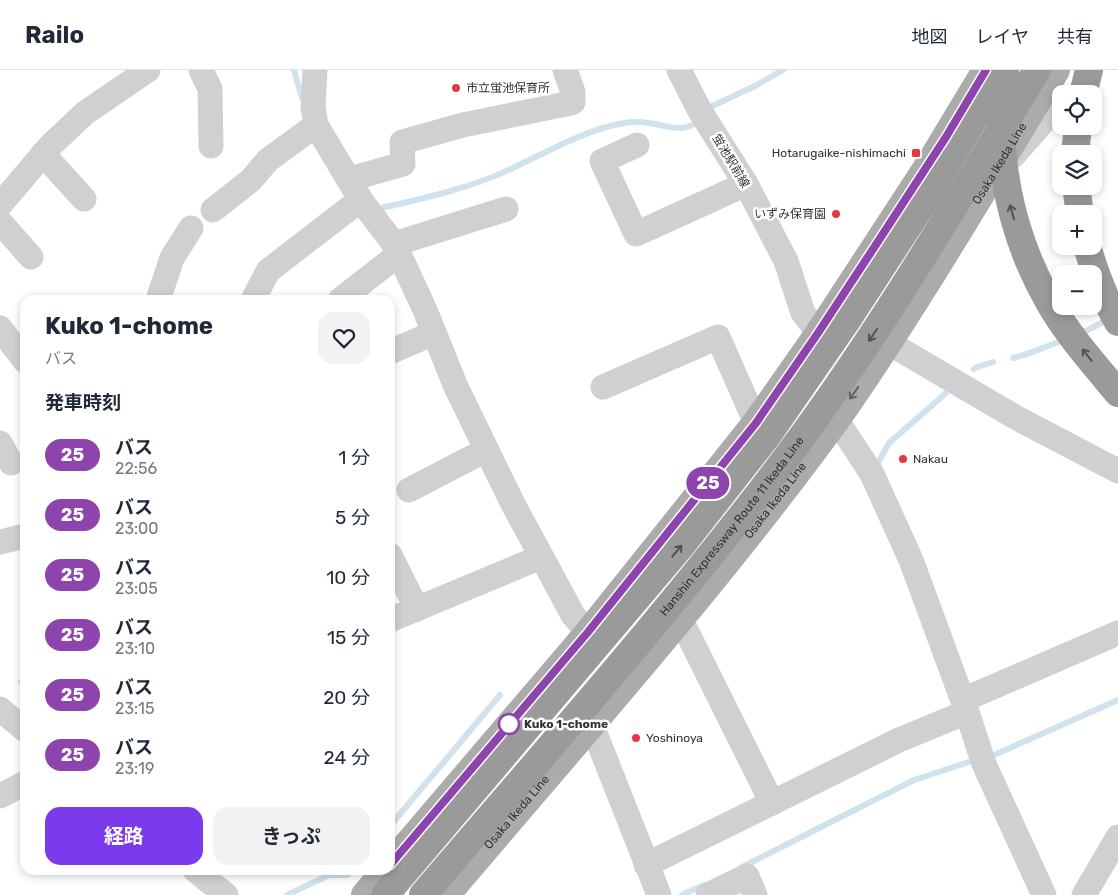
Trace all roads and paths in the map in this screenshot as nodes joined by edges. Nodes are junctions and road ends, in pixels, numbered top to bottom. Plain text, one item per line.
1 (148, 70) edge
2 (201, 70) edge
3 (315, 70) edge
4 (564, 70) edge
5 (679, 70) edge
6 (986, 70) edge
7 (1004, 70) edge
8 (1037, 70) edge
9 (1056, 70) edge
10 (1089, 70) edge
11 (1076, 85) edge
12 (1085, 85) edge
13 (1052, 111) edge
14 (316, 125) junction
15 (637, 145) dead end
16 (212, 146) dead end
17 (43, 154) junction
18 (350, 179) junction
19 (746, 184) junction
20 (986, 187) junction
21 (84, 199) dead end
22 (362, 202) junction
23 (0, 205) edge
24 (506, 209) dead end
25 (213, 210) dead end
26 (0, 222) edge
27 (191, 228) dead end
28 (397, 249) junction
29 (1090, 255) edge
30 (31, 256) dead end
31 (158, 295) edge
32 (256, 295) edge
33 (346, 295) edge
34 (1118, 322) edge
35 (0, 328) edge
36 (434, 333) junction
37 (818, 333) junction
38 (889, 343) junction
39 (395, 350) edge
40 (20, 354) edge
41 (603, 387) dead end
42 (1118, 393) edge
43 (836, 419) junction
44 (756, 423) junction
45 (486, 450) junction
46 (1118, 471) edge
47 (409, 490) dead end
48 (20, 537) edge
49 (0, 542) edge
50 (541, 557) junction
51 (395, 565) edge
52 (417, 609) junction
53 (395, 618) edge
54 (680, 618) junction
55 (588, 632) junction
56 (1118, 633) edge
57 (965, 706) junction
58 (0, 709) edge
59 (591, 723) junction
60 (20, 726) edge
61 (20, 786) edge
62 (0, 796) edge
63 (772, 803) junction
64 (1118, 837) edge
65 (395, 859) edge
66 (646, 865) junction
67 (201, 875) edge
68 (382, 875) edge
69 (226, 895) edge
70 (365, 895) edge
71 (385, 895) edge
72 (424, 895) edge
73 (446, 895) edge
74 (659, 895) edge
75 (708, 895) edge
76 (755, 895) edge
77 (1044, 895) edge
78 (1084, 895) edge

1 - 17 street
2 - 16 street
3 - 14 street
4 - 18 street
5 - 19 street, 蛍池駅前線
6 - 37 main road
42 -> 7 highway, bridge
71 -> 7 highway
8 -> 72 highway, Hanshin Expressway Route 11 Ikeda Line, bridge
9 - 20 main road, Osaka Ikeda Line
10 - 11 street
10 - 12 highway, bridge
13 - 20 street
14 - 18 street
14 - 25 street
15 - 19 street
17 - 21 street
17 - 23 street
18 - 22 street
19 - 37 street, 蛍池駅前線
20 - 38 main road, Osaka Ikeda Line
22 - 28 street
22 - 32 street
24 - 28 street
26 - 30 street
27 - 31 street
28 - 33 street
28 - 36 street
29 - 34 highway
35 - 40 street
36 - 39 street
36 - 45 street
37 - 44 main road
38 -> 43 main road, Osaka Ikeda Line
38 - 46 street
41 - 44 street
43 - 54 main road, Osaka Ikeda Line
43 - 57 street
44 - 55 main road
45 - 47 street
45 - 50 street
48 - 49 street
50 - 52 street
50 - 55 street
51 - 52 street
52 - 53 street
54 - 59 main road, Osaka Ikeda Line
54 - 63 street
55 - 65 main road
56 - 57 street
57 - 63 street
57 - 77 street
58 - 60 street
59 - 66 street
59 - 73 main road, Osaka Ikeda Line
61 - 62 street
63 - 66 street
64 - 78 street
66 - 74 street
67 - 69 street
68 - 70 main road
75 - 76 street

